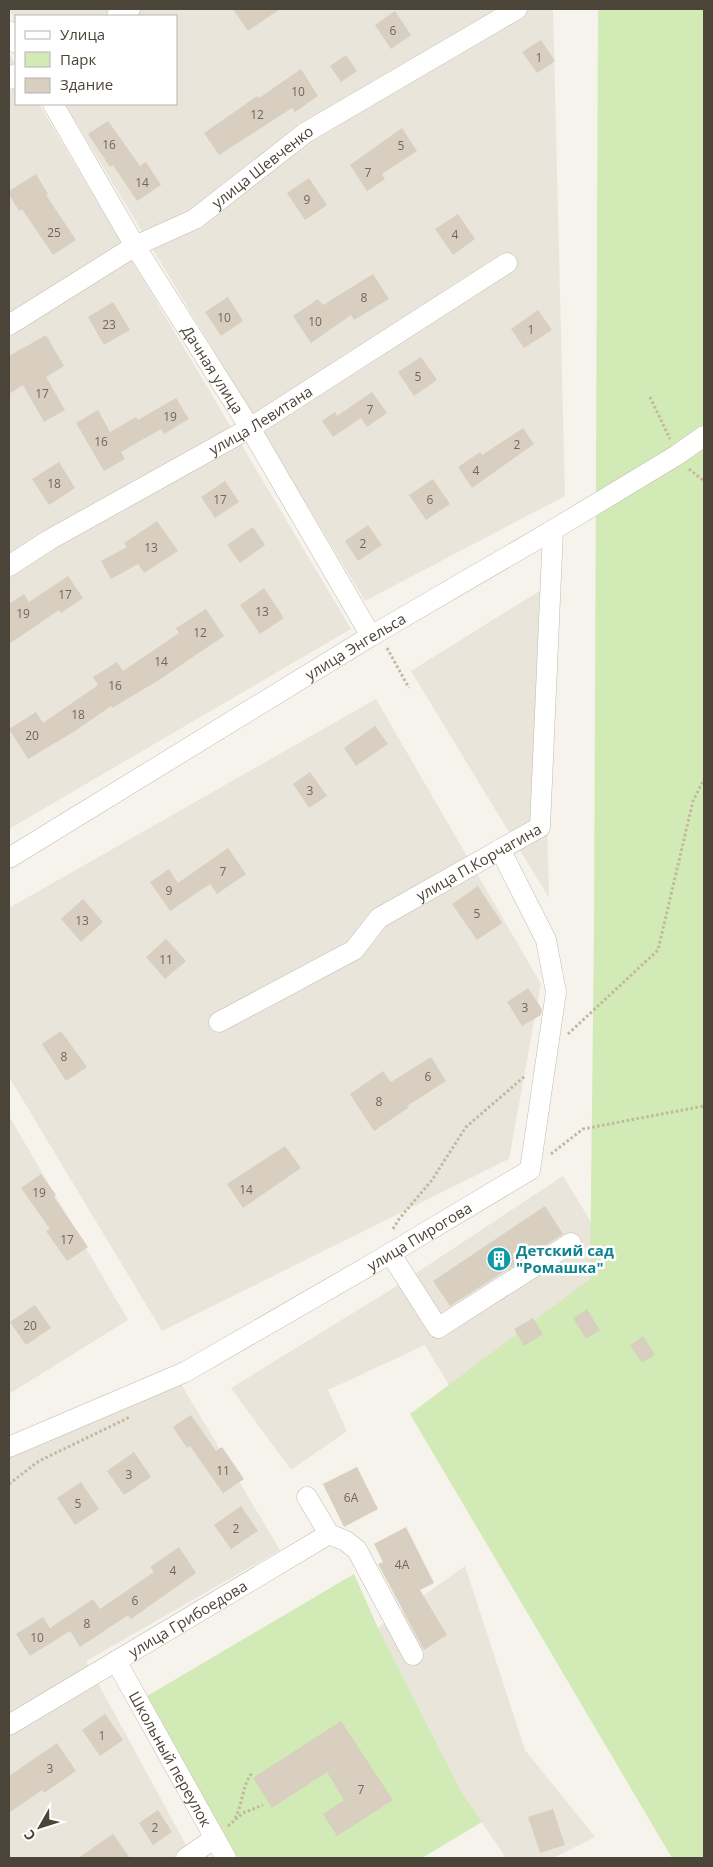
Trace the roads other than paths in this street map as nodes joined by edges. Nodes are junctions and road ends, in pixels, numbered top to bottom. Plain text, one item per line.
1 (130, 9) edge
2 (518, 9) edge
3 (119, 15) edge
4 (54, 105) edge
5 (135, 246) junction
6 (507, 263) dead end
7 (9, 325) edge
8 (250, 428) junction
9 (704, 436) edge
10 (554, 530) junction
11 (9, 566) edge
12 (374, 634) junction
13 (500, 849) junction
14 (9, 858) edge
15 (219, 1022) dead end
16 (571, 1243) dead end
17 (390, 1253) junction
18 (9, 1448) edge
19 (307, 1497) dead end
20 (329, 1534) junction
21 (414, 1655) dead end
22 (116, 1661) junction
23 (9, 1725) edge
24 (215, 1838) junction
25 (186, 1858) edge
26 (226, 1858) edge

1 - 3 street
2 - 5 street, улица Шевченко
4 - 5 street, Дачная улица
5 - 7 street, улица Шевченко
5 - 8 street, Дачная улица
6 - 8 street, улица Левитана
8 - 11 street, улица Левитана
8 - 12 street, Дачная улица
9 - 10 street, улица Энгельса
10 - 12 street, улица Энгельса
10 - 13 street, улица П.Корчагина
12 - 14 street, улица Энгельса
13 - 15 street, улица П.Корчагина
13 - 17 street, улица Пирогова
16 - 17 street
17 - 18 street, улица Пирогова
19 - 20 street
20 - 21 street
20 - 22 street, улица Грибоедова
22 - 23 street, улица Грибоедова
22 - 24 street, Школьный переулок
24 - 25 street
24 - 26 street, Школьный переулок

